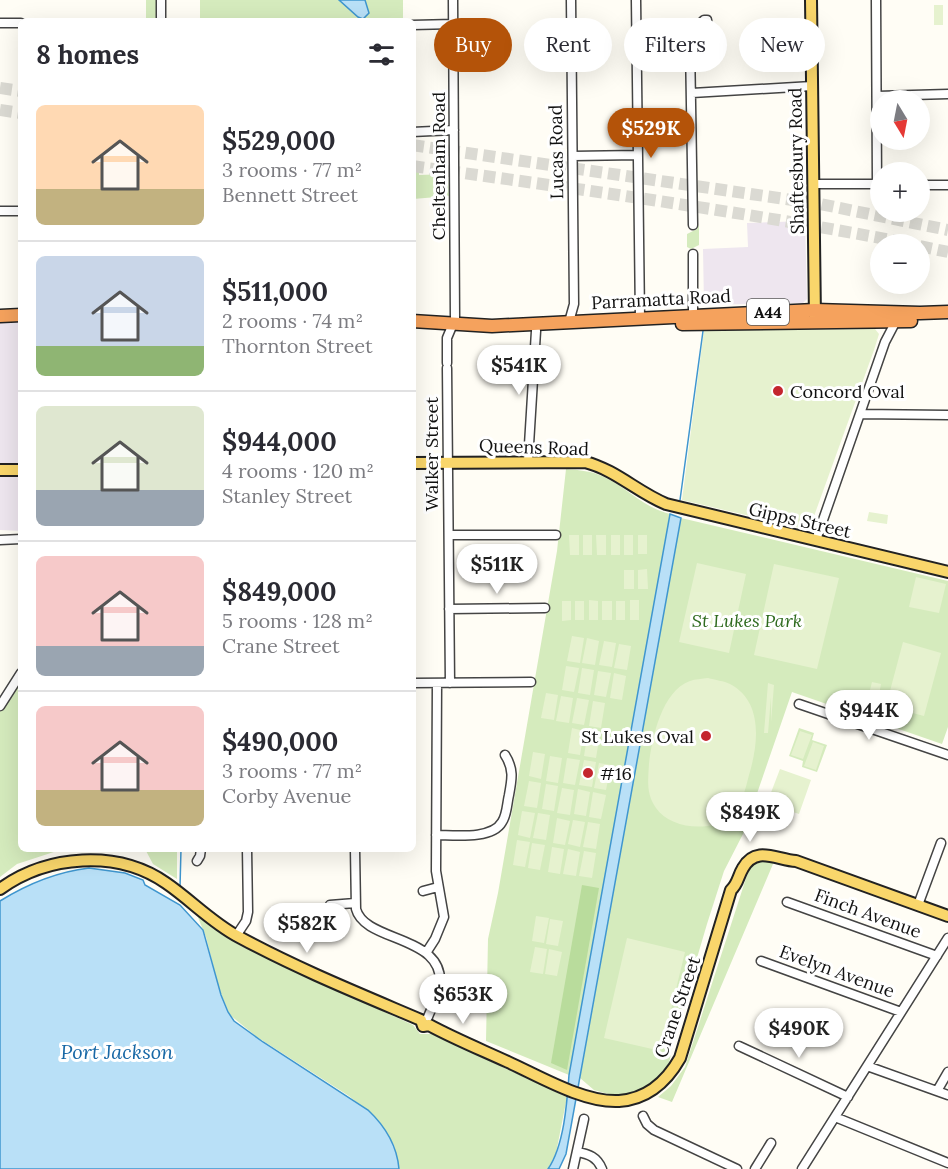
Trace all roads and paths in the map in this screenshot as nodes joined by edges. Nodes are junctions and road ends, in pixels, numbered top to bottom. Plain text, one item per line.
1 (161, 0) edge
2 (453, 0) edge
3 (571, 0) edge
4 (636, 0) edge
5 (811, 0) edge
6 (876, 0) edge
7 (162, 18) edge
8 (454, 18) edge
9 (636, 18) edge
10 (0, 23) edge
11 (18, 23) edge
12 (434, 24) edge
13 (416, 25) edge
14 (454, 72) edge
15 (637, 72) edge
16 (692, 72) edge
17 (812, 86) junction
18 (877, 90) edge
19 (693, 93) junction
20 (948, 94) edge
21 (930, 95) edge
22 (454, 130) junction
23 (416, 132) edge
24 (638, 155) junction
25 (573, 156) junction
26 (813, 184) junction
27 (870, 184) edge
28 (930, 184) edge
29 (948, 185) edge
30 (0, 211) edge
31 (18, 211) edge
32 (693, 225) dead end
33 (693, 254) dead end
34 (574, 304) junction
35 (18, 308) edge
36 (0, 309) edge
37 (948, 312) edge
38 (18, 315) edge
39 (0, 316) edge
40 (815, 316) junction
41 (640, 318) junction
42 (948, 319) edge
43 (693, 320) junction
44 (583, 321) junction
45 (896, 321) junction
46 (416, 322) edge
47 (569, 322) junction
48 (879, 322) junction
49 (416, 328) edge
50 (451, 328) junction
51 (536, 331) junction
52 (885, 342) junction
53 (860, 414) junction
54 (948, 415) edge
55 (528, 461) junction
56 (448, 462) junction
57 (416, 463) edge
58 (0, 470) edge
59 (18, 470) edge
60 (646, 495) joint
61 (449, 535) junction
62 (556, 535) dead end
63 (18, 539) edge
64 (0, 540) edge
65 (816, 540) junction
66 (948, 572) edge
67 (545, 608) dead end
68 (449, 609) junction
69 (18, 678) edge
70 (437, 682) junction
71 (450, 682) junction
72 (531, 682) dead end
73 (416, 683) edge
74 (799, 704) dead end
75 (0, 706) edge
76 (948, 754) edge
77 (505, 755) dead end
78 (436, 835) junction
79 (941, 843) dead end
80 (201, 852) edge
81 (247, 852) edge
82 (355, 852) edge
83 (197, 861) dead end
84 (438, 886) junction
85 (0, 890) edge
86 (423, 891) dead end
87 (787, 902) dead end
88 (356, 903) junction
89 (918, 905) junction
90 (330, 906) dead end
91 (948, 916) edge
92 (236, 936) junction
93 (948, 938) edge
94 (426, 952) junction
95 (937, 956) junction
96 (761, 961) dead end
97 (902, 1012) junction
98 (426, 1021) junction
99 (739, 1046) dead end
100 (867, 1066) junction
101 (948, 1072) edge
102 (938, 1091) junction
103 (948, 1095) edge
104 (848, 1097) junction
105 (643, 1116) dead end
106 (836, 1116) junction
107 (584, 1119) dead end
108 (771, 1143) dead end
109 (577, 1152) junction
110 (948, 1163) edge
111 (573, 1169) edge
112 (602, 1169) edge
113 (737, 1169) edge
114 (755, 1169) edge
115 (802, 1169) edge

1 - 7 street
2 - 8 street, Cheltenham Road
3 - 25 street, Lucas Road
4 - 9 street
5 - 17 main road, Shaftesbury Road
6 - 18 street
10 - 11 street
12 - 13 street
14 - 22 street, Cheltenham Road
15 - 24 street
16 - 19 street
17 - 19 street
17 - 26 main road, Shaftesbury Road
19 - 32 street
20 - 21 street
22 - 23 street
22 - 50 street, Cheltenham Road
24 - 25 street
24 - 41 street
25 - 34 street, Lucas Road
26 - 27 street
26 - 40 main road, Shaftesbury Road
28 - 29 street
30 - 31 street
33 - 43 street
34 - 44 street, Lucas Road
34 - 47 street, Lucas Road
35 - 36 highway
37 - 40 highway, Parramatta Road / A44
38 - 39 highway
40 - 43 highway, Parramatta Road / A44
40 - 48 highway, Parramatta Road / A44
41 - 43 highway, Parramatta Road / A44
41 - 44 highway, Parramatta Road / A44
42 - 45 highway, Parramatta Road / A44
43 - 51 highway, Parramatta Road / A44
44 - 47 highway, Parramatta Road / A44
45 - 48 highway, Parramatta Road / A44
45 - 52 street
46 - 50 highway, Parramatta Road / A44
47 - 50 highway, Parramatta Road / A44
48 - 52 street
49 - 50 highway, Parramatta Road / A44
50 - 51 highway, Parramatta Road / A44
50 - 56 street, Walker Street
51 - 55 street
52 - 53 street
53 - 54 street
53 - 65 street
55 - 56 main road, Queens Road
55 - 60 main road, Queens Road
56 - 57 main road, Queens Road
56 - 61 street, Walker Street
58 - 59 main road
60 - 65 main road, Gipps Street
61 - 62 street
61 - 68 street, Walker Street
63 - 64 street
65 - 66 main road, Gipps Street
67 - 68 street
68 - 71 street, Walker Street
69 - 75 street
70 - 71 street
70 - 73 street
70 - 78 street
71 - 72 street
74 - 76 street
77 - 78 street
78 - 84 street
79 - 89 street
80 - 83 street
81 - 92 street
82 - 88 street
84 - 86 street
84 - 94 street
85 - 92 main road, Crane Street
87 - 95 street, Finch Avenue
88 - 90 street
88 - 94 street
89 - 91 main road, Crane Street
89 - 98 main road, Crane Street
92 - 98 main road, Crane Street
93 - 95 street
94 - 98 street
95 - 97 street
96 - 97 street, Evelyn Avenue
97 - 100 street
99 - 104 street
100 - 102 street
100 - 104 street
101 - 102 street
102 - 103 street
104 - 106 street
105 - 113 street
106 - 110 street
106 - 115 street
107 - 109 street
108 - 114 street
109 - 111 street
109 - 112 street

